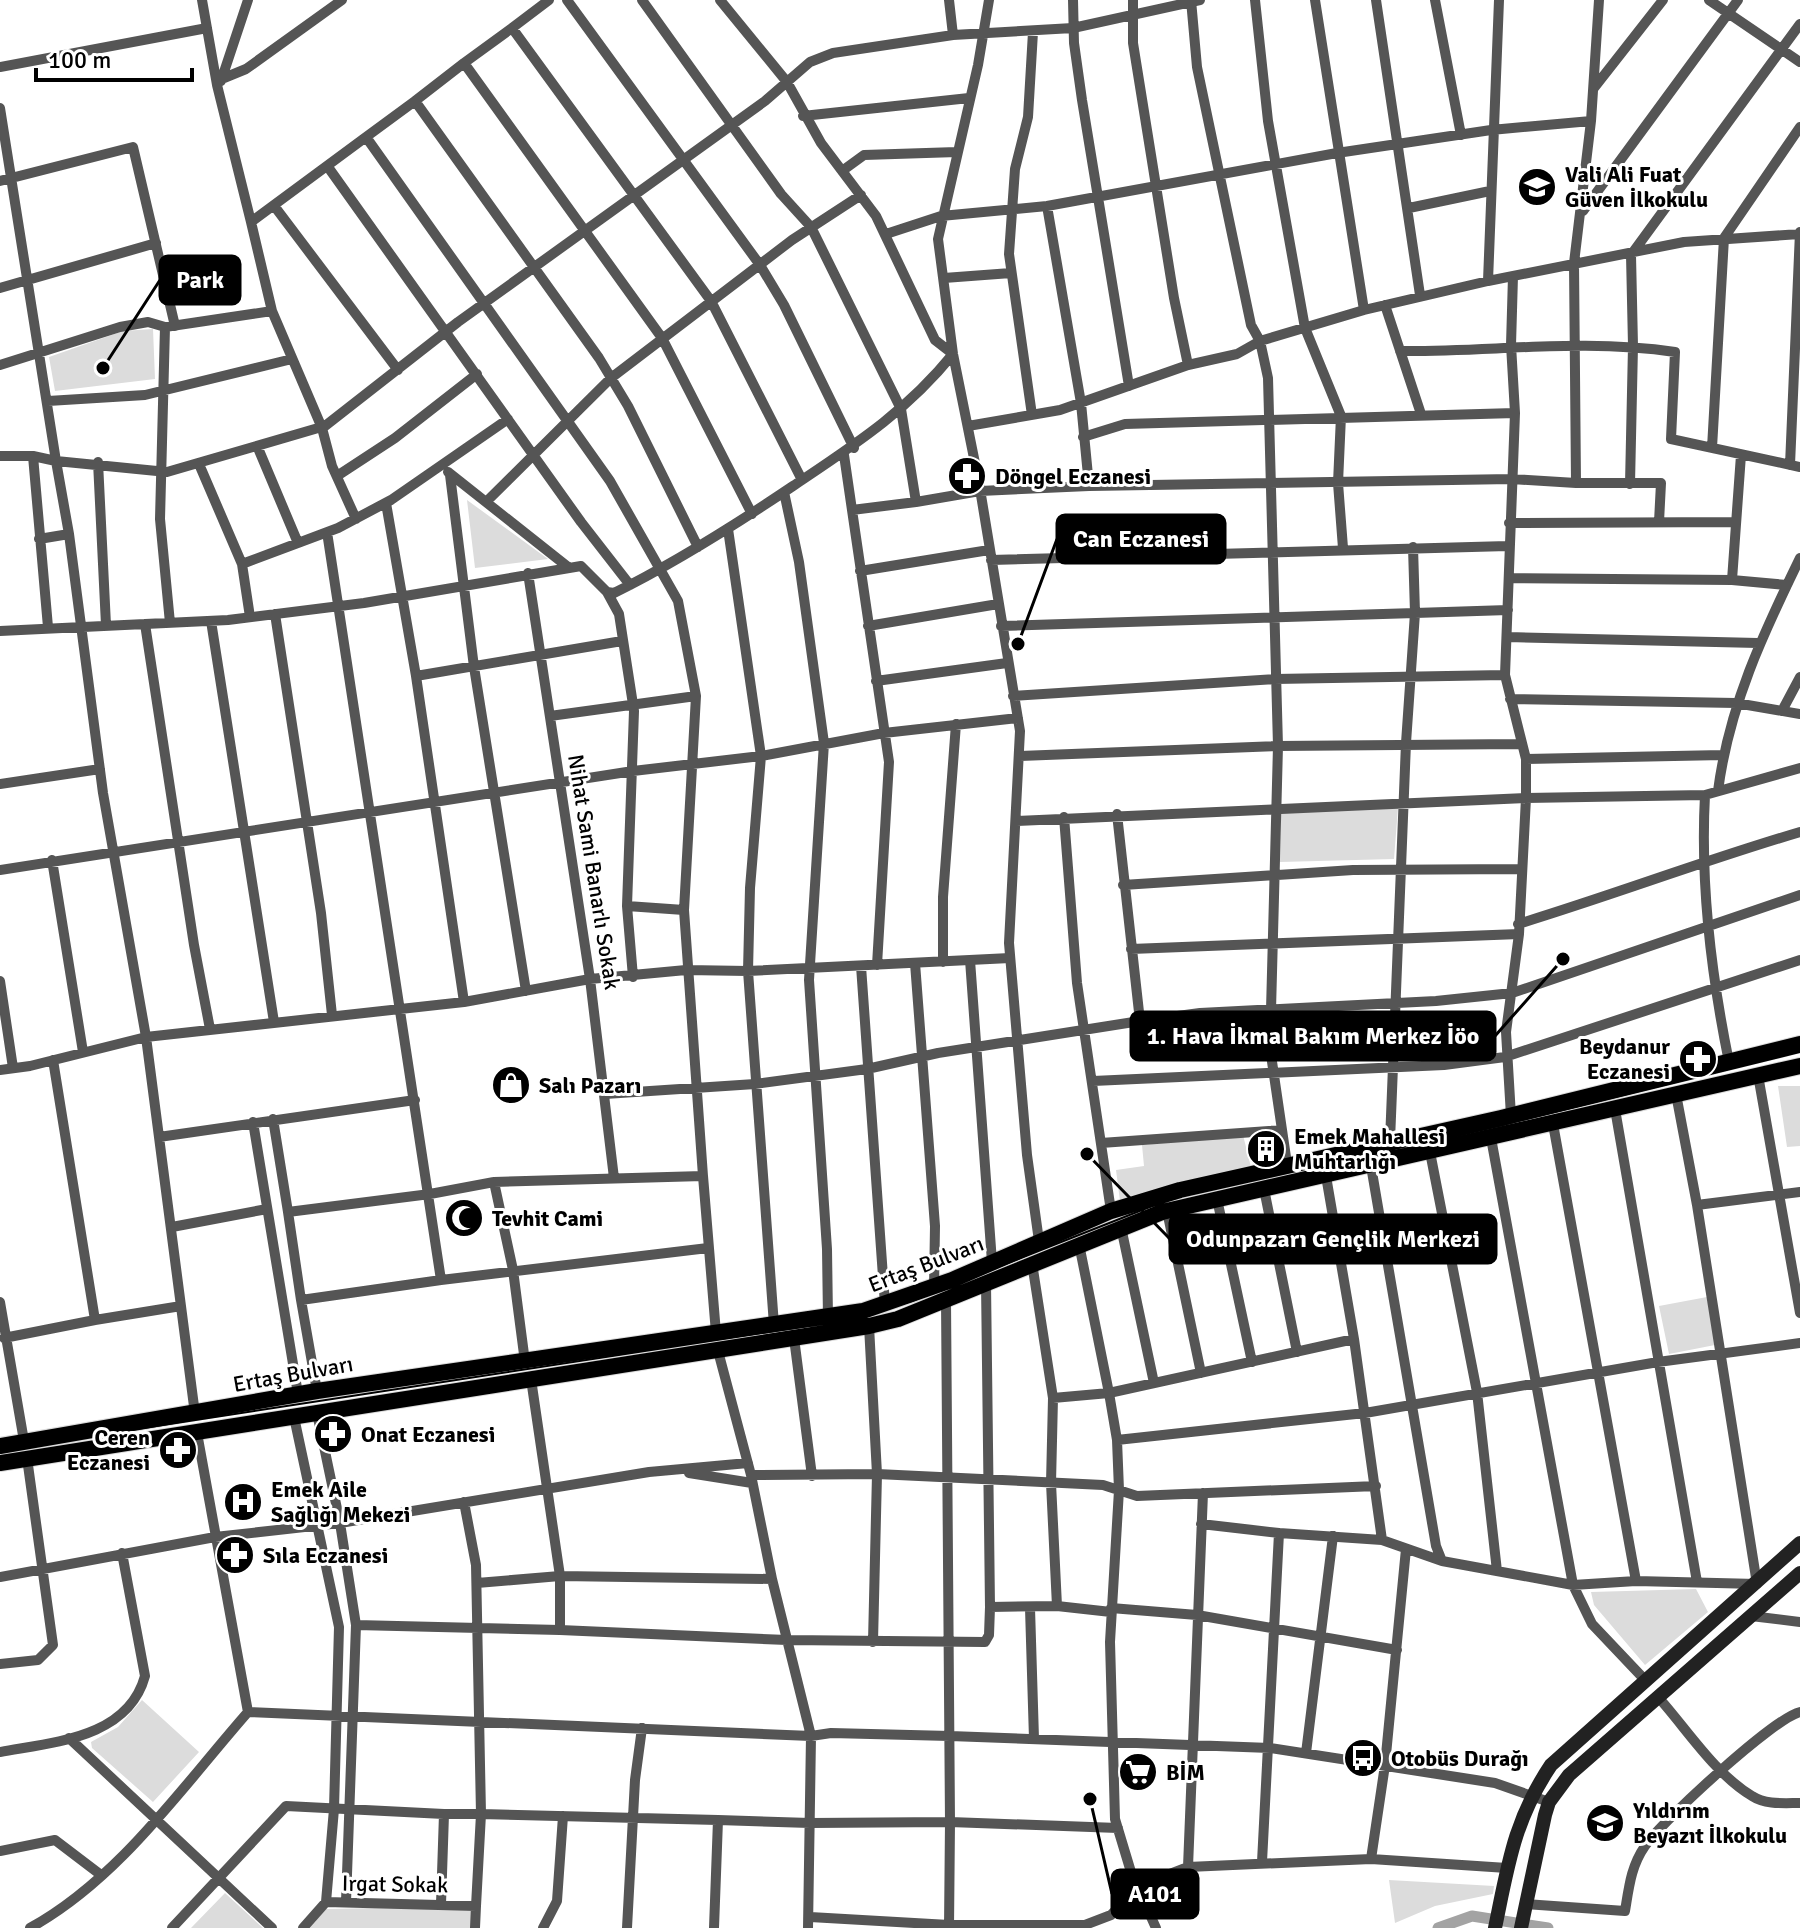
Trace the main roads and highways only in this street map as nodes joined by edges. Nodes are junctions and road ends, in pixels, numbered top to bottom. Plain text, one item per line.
1 (1800, 1044) edge
2 (1800, 1066) edge
3 (940, 1294) junction
4 (0, 1446) edge
5 (25, 1449) junction
6 (0, 1463) edge
7 (1800, 1543) edge
8 (1800, 1573) edge
9 (1523, 1916) edge
10 (1495, 1928) edge

1 - 3 main road, Ertaş Bulvarı
2 - 3 main road, Ertaş Bulvarı
3 - 5 main road, Ertaş Bulvarı
3 - 5 main road, Ertaş Bulvarı
4 - 5 main road, Ertaş Bulvarı
5 - 6 main road, Ertaş Bulvarı
7 - 10 main road
8 - 9 main road

